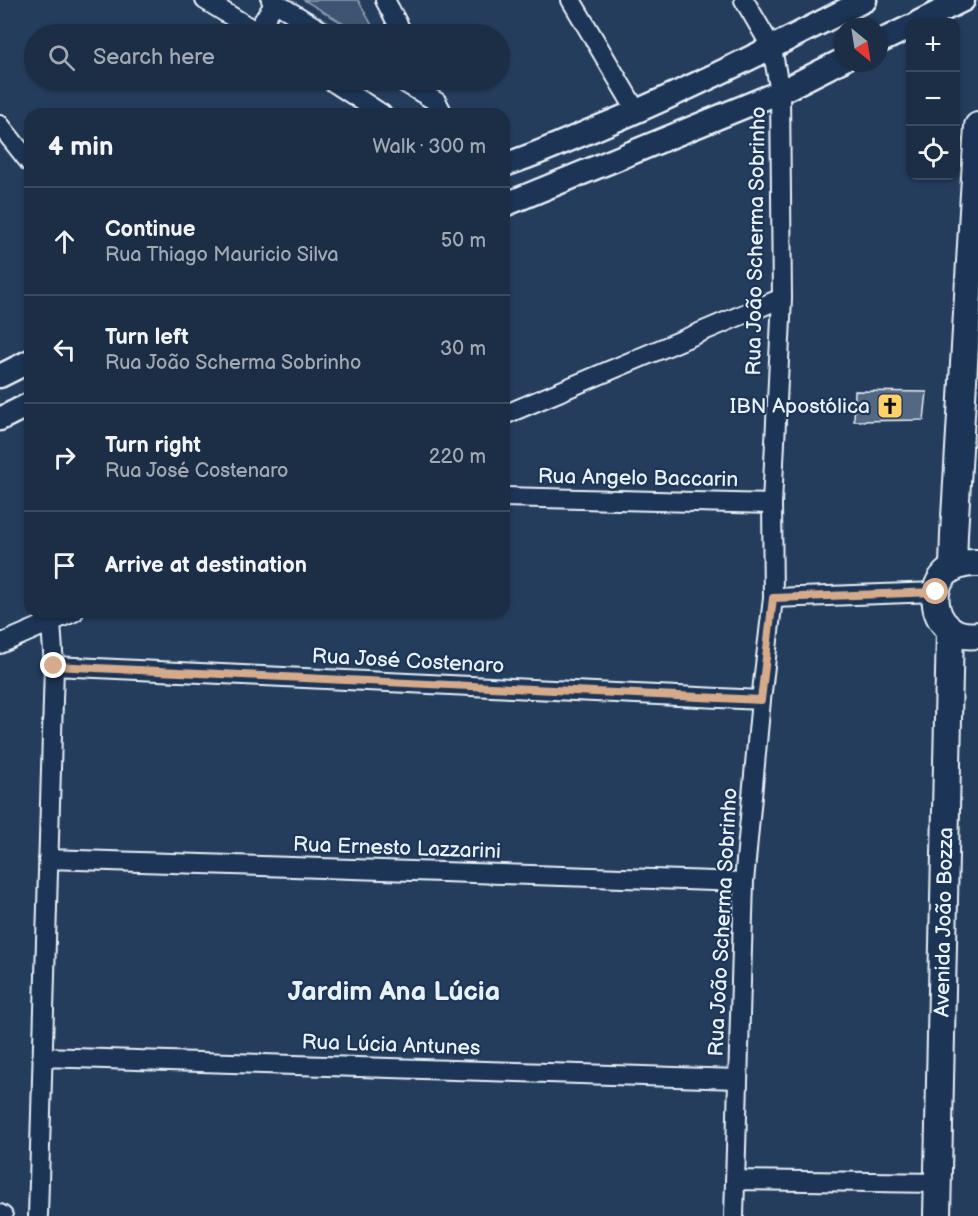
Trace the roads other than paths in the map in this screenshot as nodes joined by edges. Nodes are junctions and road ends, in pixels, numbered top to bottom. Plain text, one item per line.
1 (205, 0) edge
2 (385, 0) edge
3 (571, 0) edge
4 (744, 0) edge
5 (865, 0) edge
6 (963, 0) edge
7 (273, 1) edge
8 (927, 18) edge
9 (244, 24) edge
10 (262, 24) edge
11 (311, 24) edge
12 (398, 24) edge
13 (906, 29) edge
14 (888, 38) edge
15 (771, 48) junction
16 (834, 65) edge
17 (345, 90) edge
18 (414, 90) edge
19 (431, 90) edge
20 (780, 92) junction
21 (373, 108) edge
22 (440, 108) edge
23 (637, 112) junction
24 (0, 125) edge
25 (978, 126) edge
26 (24, 155) edge
27 (510, 163) edge
28 (510, 203) edge
29 (782, 298) junction
30 (24, 364) edge
31 (0, 376) edge
32 (24, 407) edge
33 (510, 412) edge
34 (0, 418) edge
35 (510, 497) edge
36 (772, 504) junction
37 (978, 563) edge
38 (953, 567) junction
39 (936, 592) junction
40 (773, 598) junction
41 (61, 618) edge
42 (51, 623) junction
43 (950, 629) junction
44 (978, 635) edge
45 (0, 644) edge
46 (54, 666) junction
47 (761, 700) junction
48 (48, 859) junction
49 (744, 882) junction
50 (42, 1057) junction
51 (738, 1079) junction
52 (735, 1180) junction
53 (938, 1184) junction
54 (38, 1216) edge
55 (734, 1216) edge
56 (937, 1216) edge

1 - 9 street
2 - 12 street
3 - 23 street
4 - 15 street, Rua João Scherma Sobrinho
5 - 15 street
6 - 8 street
7 - 10 street
7 - 11 street
13 - 14 street
15 - 20 street, Rua João Scherma Sobrinho
15 - 23 street
16 - 20 street
17 - 21 street
18 - 22 street
19 - 22 street
20 - 28 street
20 - 29 street, Rua João Scherma Sobrinho
23 - 27 street
24 - 26 street
25 - 38 main road
29 - 33 street
29 - 36 street, Rua João Scherma Sobrinho
30 - 31 street
32 - 34 street
35 - 36 street, Rua Angelo Baccarin
36 - 40 street, Rua João Scherma Sobrinho
37 - 38 main road
38 - 39 main road
39 - 40 street
39 - 43 main road
40 - 47 street, Rua João Scherma Sobrinho
41 - 42 street
42 - 45 street
42 - 46 street
43 - 44 main road
43 - 53 main road, Avenida João Bozza
46 - 47 street, Rua José Costenaro
46 - 48 street
47 - 49 street, Rua João Scherma Sobrinho
48 - 49 street, Rua Ernesto Lazzarini
48 - 50 street
49 - 51 street, Rua João Scherma Sobrinho
50 - 51 street, Rua Lúcia Antunes
50 - 54 street
51 - 52 street, Rua João Scherma Sobrinho
52 - 53 street
52 - 55 street, Rua João Scherma Sobrinho
53 - 56 main road, Avenida João Bozza

